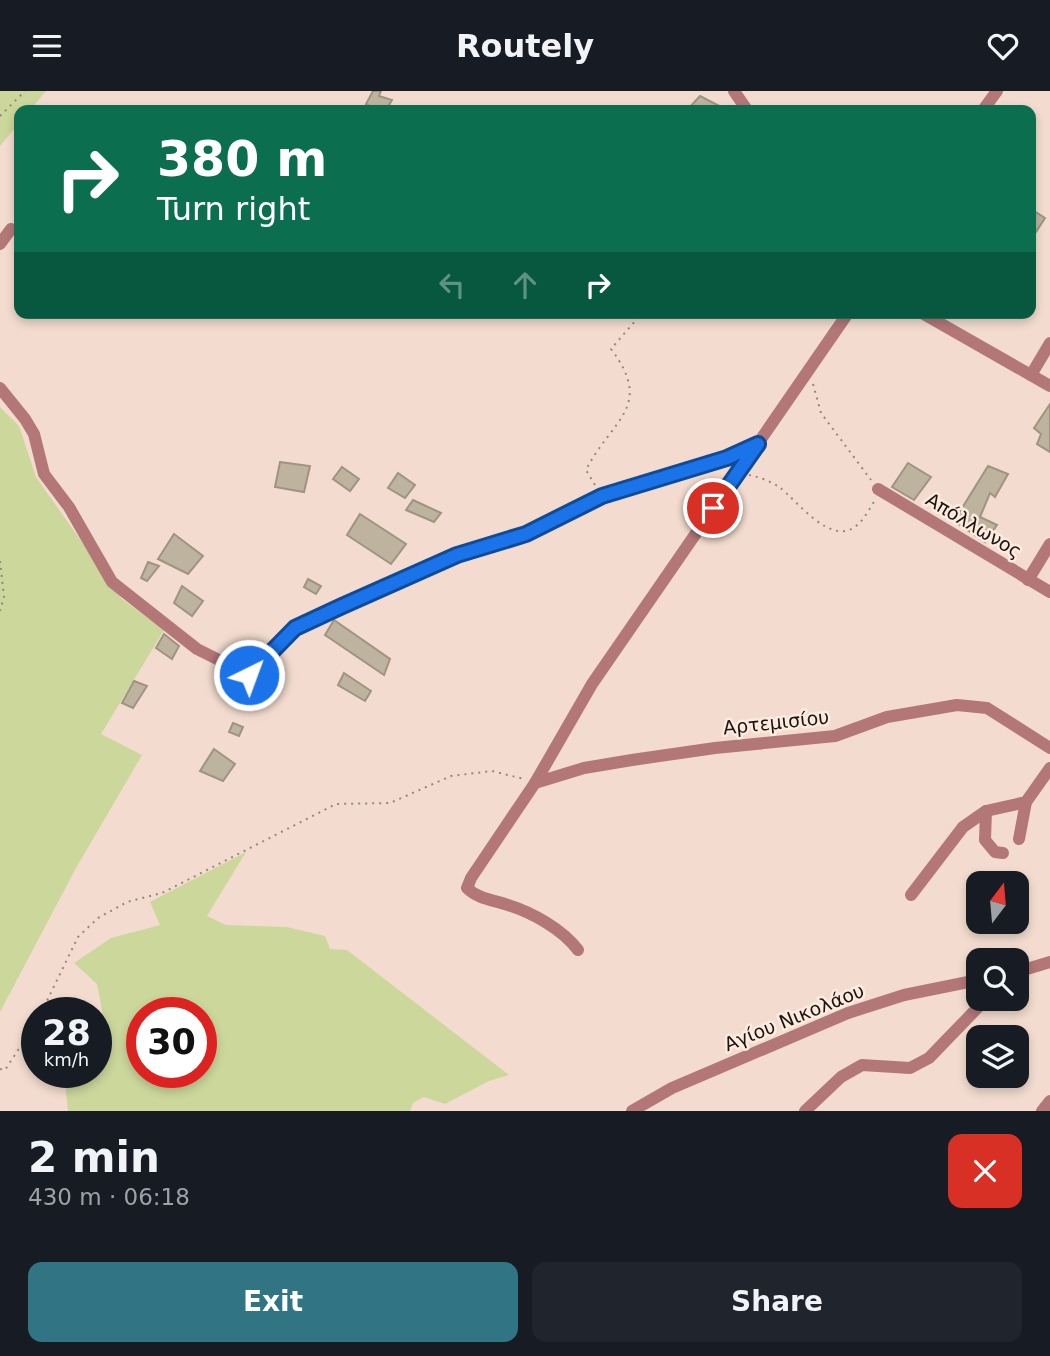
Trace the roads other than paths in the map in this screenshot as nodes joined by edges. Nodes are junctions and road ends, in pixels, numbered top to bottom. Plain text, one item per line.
1 (10, 229) dead end
2 (0, 244) edge
3 (844, 319) edge
4 (933, 319) edge
5 (1050, 343) edge
6 (1031, 375) junction
7 (1050, 386) edge
8 (0, 388) edge
9 (758, 444) junction
10 (878, 489) road end
11 (1050, 544) edge
12 (1028, 579) junction
13 (1050, 592) edge
14 (1050, 748) edge
15 (1050, 768) edge
16 (535, 783) junction
17 (1026, 802) junction
18 (986, 811) junction
19 (1018, 839) dead end
20 (1003, 853) dead end
21 (911, 895) dead end
22 (578, 950) dead end
23 (1050, 962) edge
24 (1029, 968) edge
25 (966, 982) edge
26 (974, 1011) edge
27 (1050, 1101) edge
28 (632, 1111) edge
29 (805, 1111) edge
30 (1042, 1111) edge

1 - 2 street
3 - 9 street
4 - 6 street
5 - 6 street
6 - 7 street
8 - 9 street
9 - 16 street
10 - 12 street, Απόλλωνος
11 - 12 street
12 - 13 street, Απόλλωνος
14 - 16 street, Αρτεμισίου
15 - 17 street
16 - 22 street
17 - 18 street
17 - 19 street
18 - 20 street
18 - 21 street
23 - 24 street
25 - 28 street, Αγίου Νικολάου
26 - 29 street
27 - 30 street

